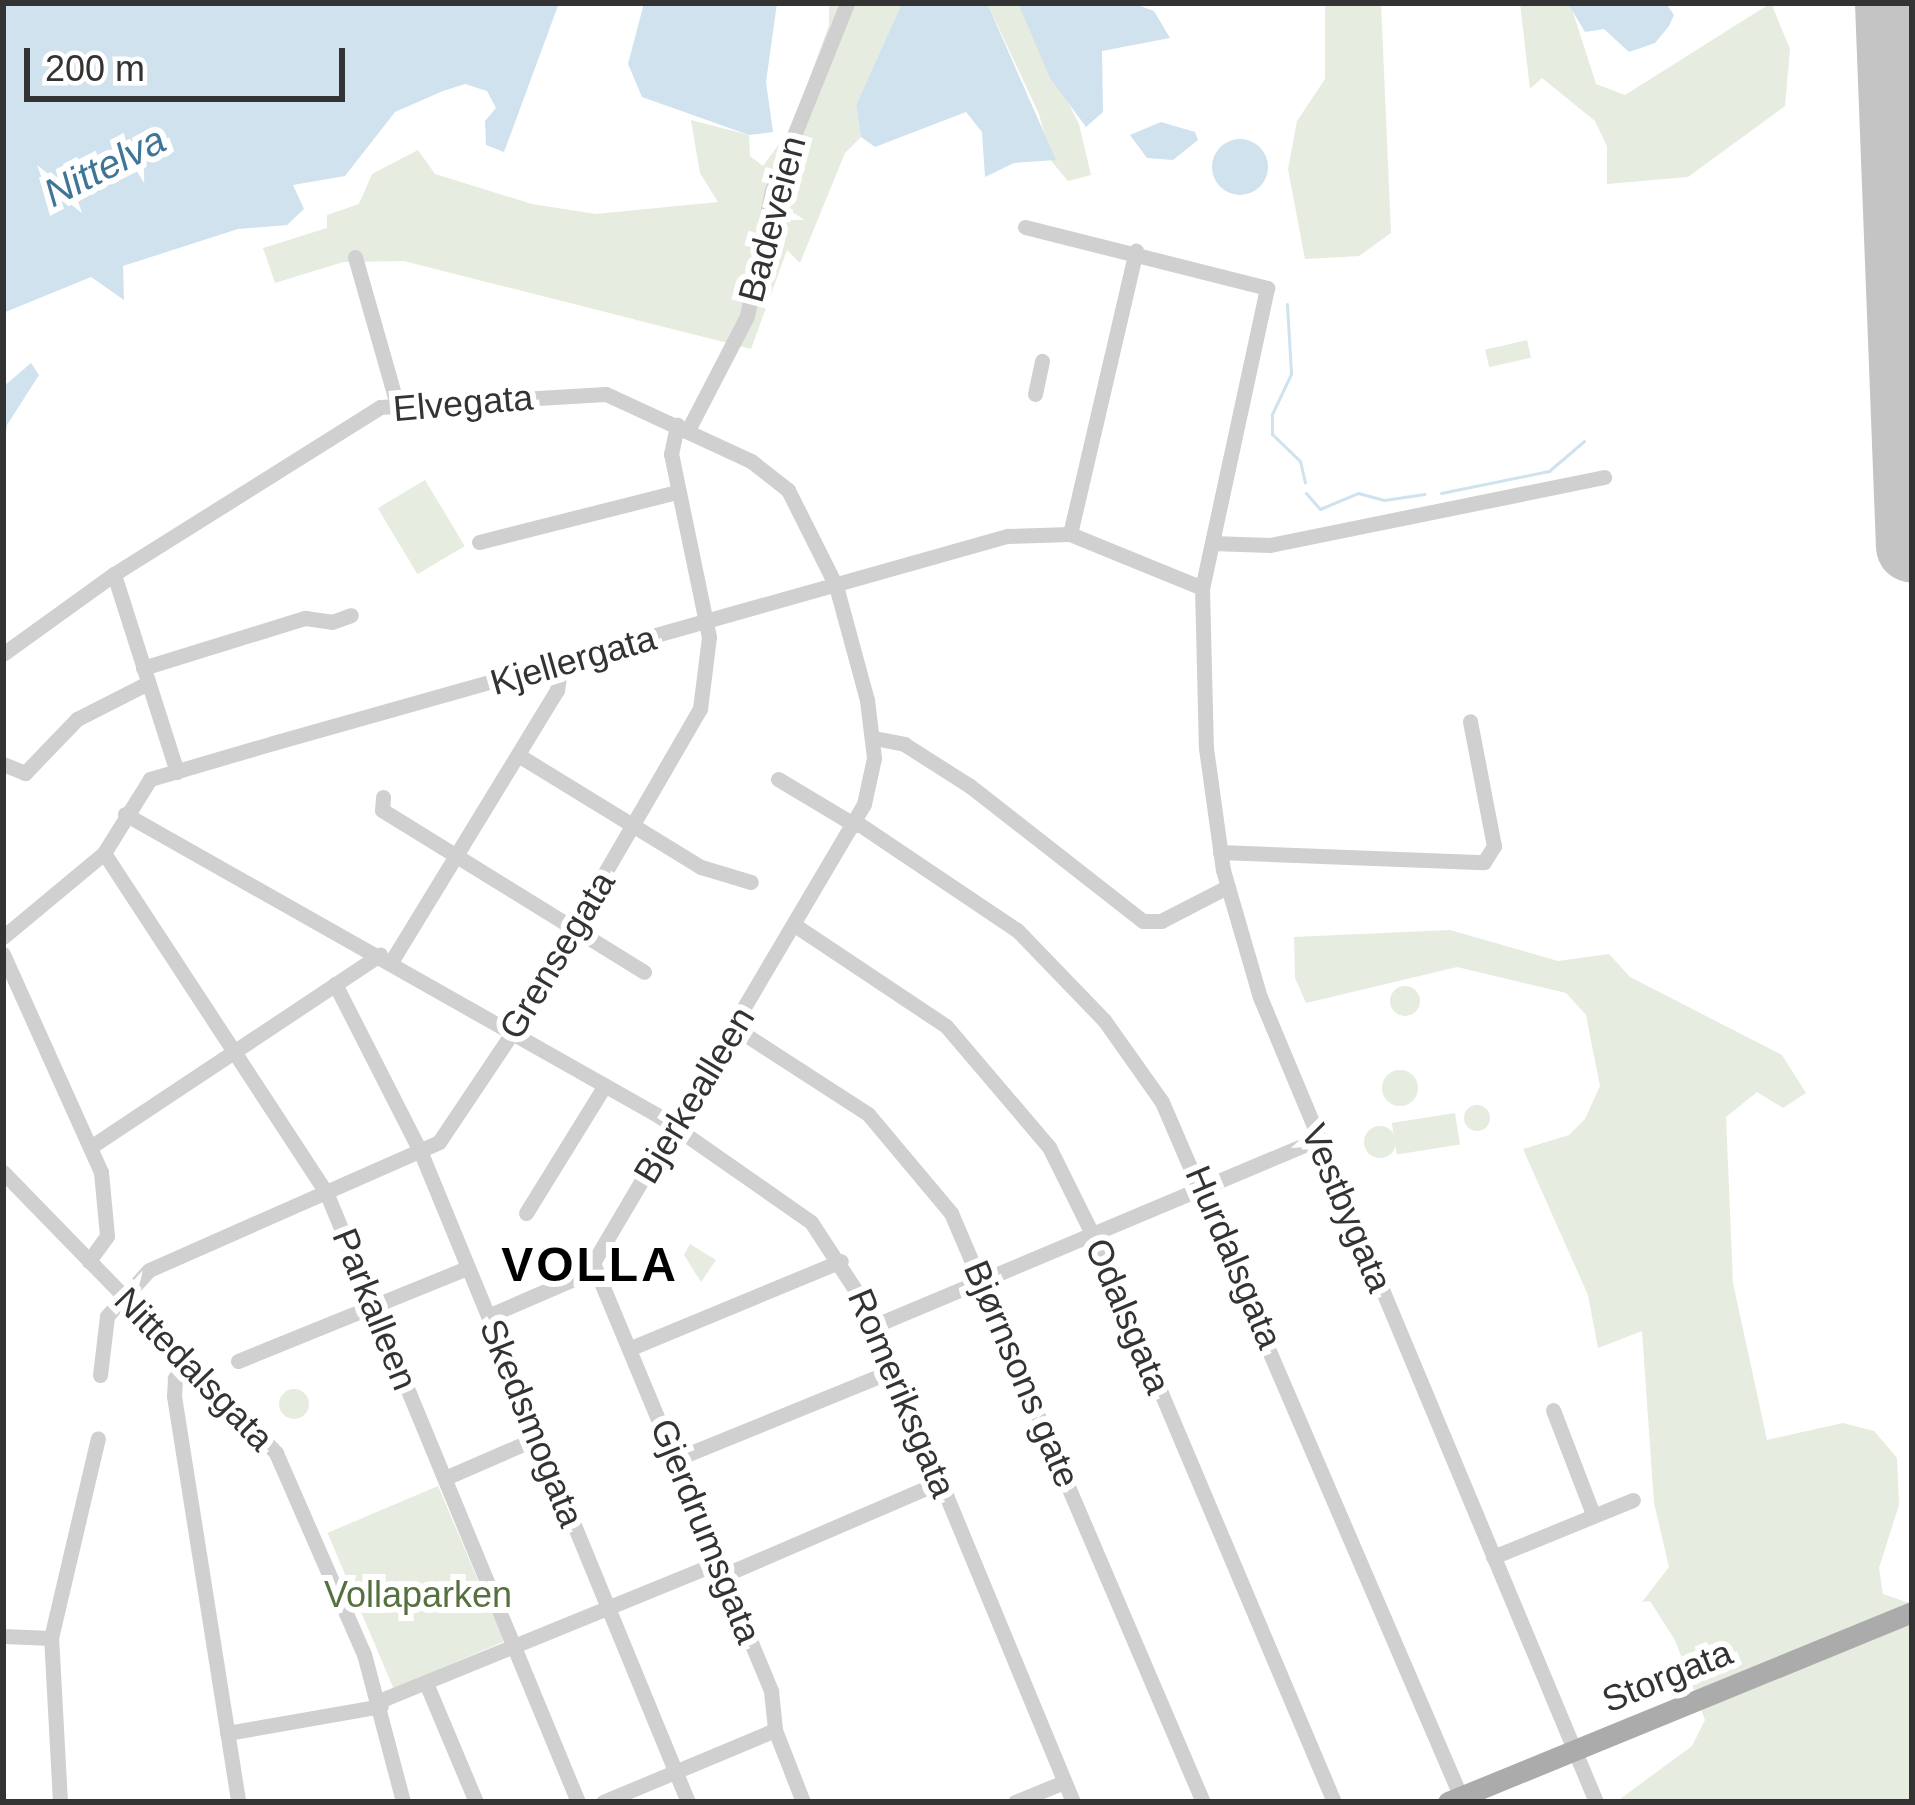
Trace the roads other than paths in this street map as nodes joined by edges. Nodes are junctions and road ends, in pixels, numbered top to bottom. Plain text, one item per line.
1 (847, 3) edge
2 (1025, 227) dead end
3 (1136, 250) junction
4 (376, 257) dead end
5 (1042, 361) dead end
6 (1035, 394) dead end
7 (396, 401) junction
8 (682, 427) junction
9 (1604, 477) dead end
10 (676, 492) junction
11 (1070, 534) junction
12 (479, 542) dead end
13 (1212, 543) junction
14 (107, 571) junction
15 (836, 586) junction
16 (1202, 588) junction
17 (351, 615) dead end
18 (702, 623) junction
19 (3, 654) edge
20 (561, 664) junction
21 (145, 675) junction
22 (1470, 721) dead end
23 (874, 738) junction
24 (518, 755) junction
25 (3, 764) edge
26 (177, 772) junction
27 (778, 779) dead end
28 (383, 797) dead end
29 (125, 814) junction
30 (856, 823) junction
31 (634, 827) junction
32 (1220, 852) junction
33 (104, 853) junction
34 (456, 857) junction
35 (752, 882) dead end
36 (1227, 887) junction
37 (796, 926) junction
38 (572, 930) junction
39 (3, 937) edge
40 (3, 954) edge
41 (386, 959) junction
42 (644, 973) dead end
43 (335, 984) junction
44 (735, 1028) junction
45 (512, 1033) junction
46 (234, 1050) junction
47 (605, 1085) junction
48 (675, 1126) junction
49 (1318, 1139) junction
50 (92, 1146) junction
51 (421, 1153) junction
52 (3, 1172) edge
53 (1204, 1186) junction
54 (326, 1192) junction
55 (526, 1213) dead end
56 (1092, 1232) junction
57 (89, 1261) junction
58 (842, 1261) junction
59 (593, 1263) junction
60 (467, 1268) junction
61 (982, 1278) junction
62 (127, 1292) junction
63 (373, 1306) junction
64 (488, 1316) junction
65 (876, 1324) junction
66 (631, 1348) junction
67 (238, 1361) dead end
68 (188, 1362) junction
69 (894, 1370) junction
70 (100, 1376) dead end
71 (1552, 1410) dead end
72 (98, 1438) dead end
73 (537, 1438) junction
74 (676, 1459) junction
75 (446, 1478) junction
76 (940, 1481) junction
77 (1633, 1500) dead end
78 (1593, 1514) junction
79 (1493, 1557) junction
80 (722, 1569) junction
81 (607, 1607) junction
82 (1912, 1612) edge
83 (3, 1636) edge
84 (52, 1638) junction
85 (514, 1646) junction
86 (426, 1683) junction
87 (380, 1703) junction
88 (775, 1730) junction
89 (227, 1733) junction
90 (1574, 1750) junction
91 (675, 1771) junction
92 (1064, 1781) junction
93 (1457, 1800) edge
94 (59, 1802) edge
95 (238, 1802) edge
96 (403, 1802) edge
97 (476, 1802) edge
98 (578, 1802) edge
99 (602, 1802) edge
100 (688, 1802) edge
101 (803, 1802) edge
102 (1015, 1802) edge
103 (1073, 1802) edge
104 (1203, 1802) edge
105 (1334, 1802) edge
106 (1596, 1802) edge

1 - 8 street, Badeveien
2 - 3 street
3 - 11 street
3 - 13 street, Vestbygata
4 - 7 street
5 - 6 street
7 - 8 street, Elvegata
7 - 14 street, Elvegata
8 - 10 street, Grensegata
8 - 15 street, Elvegata
9 - 13 street
10 - 12 street
10 - 18 street, Grensegata
11 - 15 street, Kjellergata
11 - 16 street, Kjellergata
13 - 16 street, Vestbygata
14 - 19 street, Elvegata
14 - 21 street
15 - 18 street, Kjellergata
15 - 23 street, Bjerkealleen
16 - 32 street, Vestbygata
17 - 21 street
18 - 20 street, Kjellergata
18 - 31 street, Grensegata
20 - 24 street
20 - 26 street, Kjellergata
21 - 25 street
21 - 26 street
22 - 32 street
23 - 30 street, Bjerkealleen
23 - 36 street
24 - 31 street
24 - 34 street
26 - 29 street, Kjellergata
27 - 30 street
28 - 34 street
29 - 33 street, Kjellergata
29 - 41 street, Romeriksgata
30 - 37 street, Bjerkealleen
30 - 53 street, Hurdalsgata
31 - 35 street
31 - 38 street, Grensegata
32 - 36 street, Vestbygata
33 - 39 street, Kjellergata
33 - 46 street, Parkalleen
34 - 38 street
34 - 41 street
36 - 49 street, Vestbygata
37 - 44 street, Bjerkealleen
37 - 56 street, Odalsgata
38 - 42 street
38 - 45 street, Grensegata
40 - 50 street
41 - 43 street
41 - 45 street, Romeriksgata
43 - 46 street
43 - 51 street, Skedsmogata
44 - 48 street, Bjerkealleen
44 - 61 street, Bjørnsons gate
45 - 47 street, Romeriksgata
45 - 51 street, Grensegata
46 - 50 street
46 - 54 street, Parkalleen
47 - 48 street, Romeriksgata
47 - 55 street
48 - 58 street, Romeriksgata
48 - 59 street, Bjerkealleen
49 - 53 street
49 - 79 street, Vestbygata
50 - 57 street
51 - 54 street, Grensegata
51 - 60 street, Skedsmogata
52 - 57 street, Nittedalsgata
53 - 56 street
53 - 93 street, Hurdalsgata
54 - 62 street, Grensegata
54 - 63 street, Parkalleen
56 - 61 street
56 - 105 street, Odalsgata
57 - 62 street, Nittedalsgata
58 - 65 street, Romeriksgata
58 - 66 street
59 - 64 street, Bjerkealleen
59 - 66 street, Gjerdrumsgata
60 - 63 street
60 - 64 street, Skedsmogata
61 - 65 street
61 - 104 street, Bjørnsons gate
62 - 68 street, Nittedalsgata
62 - 70 street
63 - 67 street
63 - 75 street, Parkalleen
64 - 73 street, Skedsmogata
65 - 69 street, Romeriksgata
66 - 74 street, Gjerdrumsgata
68 - 87 street, Nittedalsgata
68 - 89 street
69 - 74 street
69 - 76 street, Romeriksgata
71 - 78 street
72 - 84 street
73 - 75 street
73 - 81 street, Skedsmogata
74 - 80 street, Gjerdrumsgata
75 - 85 street, Parkalleen
76 - 80 street
76 - 92 street, Romeriksgata
77 - 78 street
78 - 79 street
79 - 90 street, Vestbygata
80 - 81 street
80 - 88 street, Gjerdrumsgata
81 - 85 street
81 - 91 street, Skedsmogata
82 - 90 main road, Storgata
83 - 84 street
84 - 94 street
85 - 86 street
85 - 98 street, Parkalleen
86 - 87 street
86 - 97 street
87 - 89 street
87 - 96 street, Nittedalsgata
88 - 91 street
88 - 101 street, Gjerdrumsgata
89 - 95 street
90 - 93 main road, Storgata
90 - 106 street, Vestbygata
91 - 99 street
91 - 100 street, Skedsmogata
92 - 102 street
92 - 103 street, Romeriksgata

